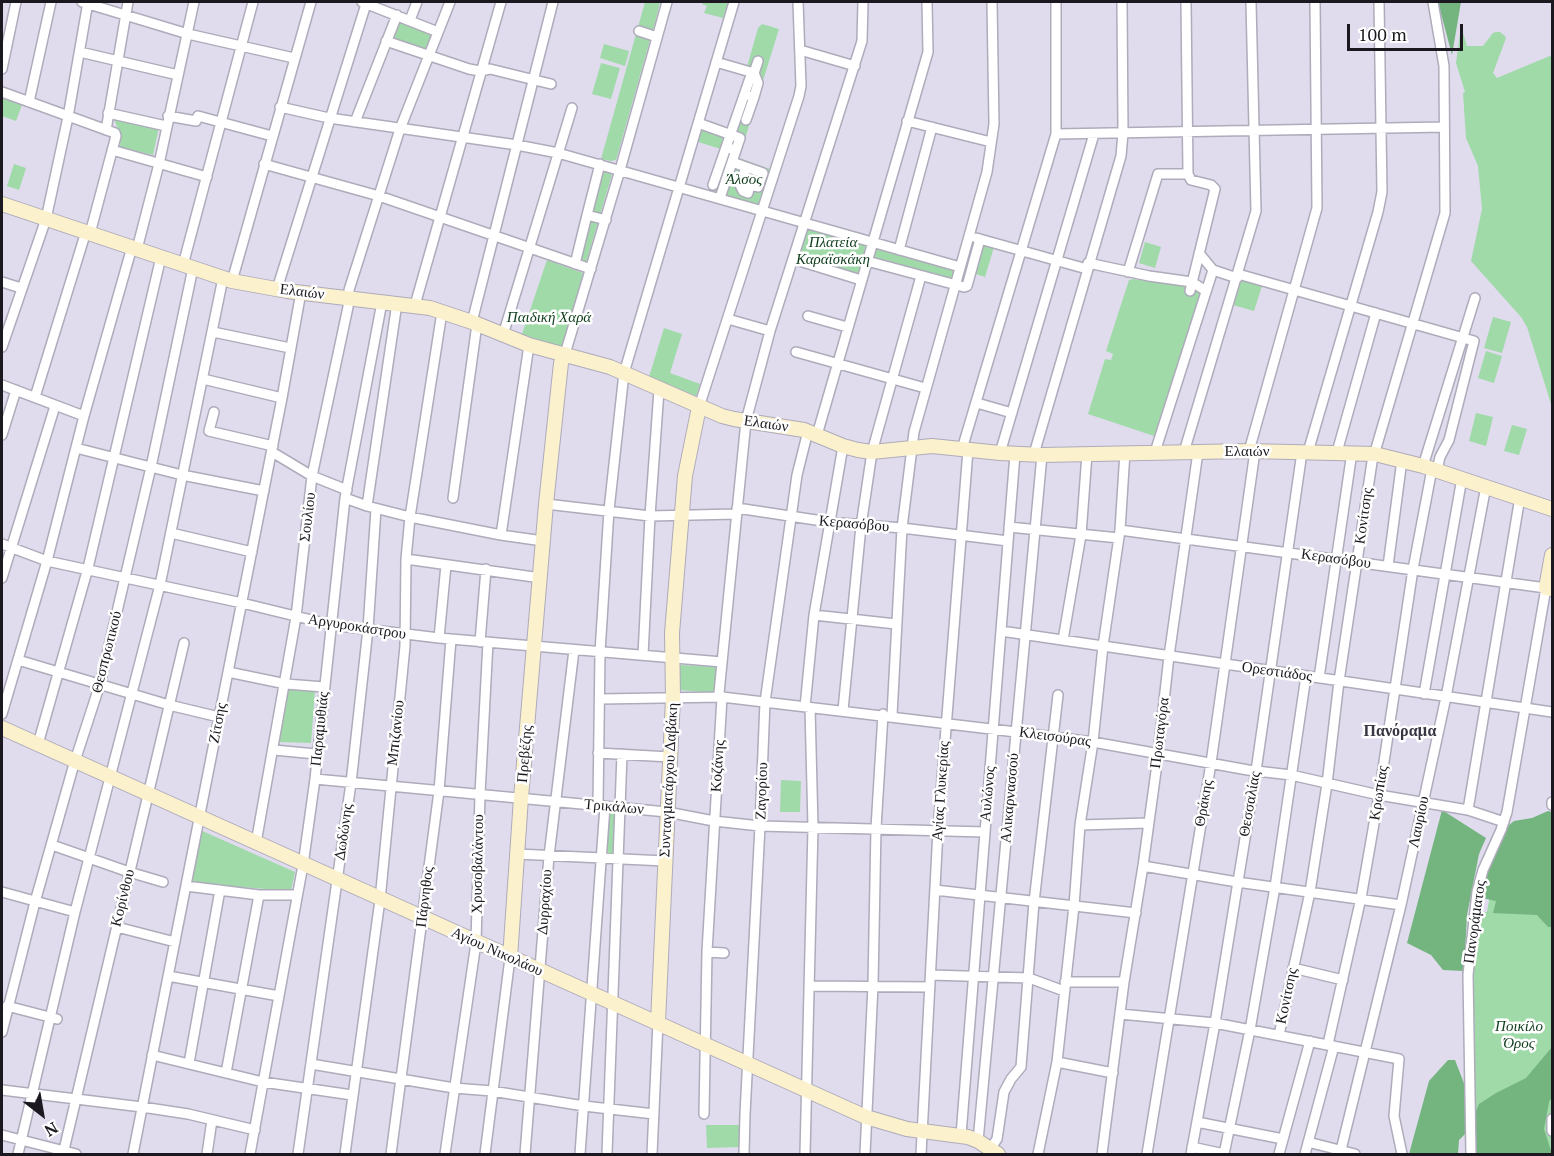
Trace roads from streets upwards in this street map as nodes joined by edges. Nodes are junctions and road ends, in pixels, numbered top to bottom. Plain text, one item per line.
1 (16, 2) edge
2 (51, 2) edge
3 (86, 2) edge
4 (128, 2) edge
5 (194, 2) edge
6 (254, 2) edge
7 (311, 2) edge
8 (417, 2) edge
9 (450, 2) edge
10 (501, 2) edge
11 (553, 2) edge
12 (667, 2) edge
13 (734, 2) edge
14 (798, 2) edge
15 (862, 2) edge
16 (927, 2) edge
17 (992, 2) edge
18 (1056, 2) edge
19 (1122, 2) edge
20 (1186, 2) edge
21 (1251, 2) edge
22 (1315, 2) edge
23 (1379, 2) edge
24 (1433, 2) edge
25 (363, 3) edge
26 (377, 5) edge
27 (126, 15) junction
28 (397, 15) junction
29 (410, 20) junction
30 (438, 32) junction
31 (639, 32) dead end
32 (188, 34) junction
33 (657, 37) junction
34 (386, 41) junction
35 (242, 46) junction
36 (800, 50) junction
37 (80, 52) junction
38 (429, 55) junction
39 (294, 58) junction
40 (118, 61) junction
41 (758, 61) dead end
42 (716, 62) junction
43 (855, 66) junction
44 (2, 69) edge
45 (480, 71) junction
46 (754, 73) junction
47 (178, 75) junction
48 (534, 79) junction
49 (551, 84) dead end
50 (2, 92) edge
51 (29, 102) junction
52 (280, 107) junction
53 (572, 108) dead end
54 (108, 113) junction
55 (68, 117) junction
56 (329, 118) junction
57 (741, 119) junction
58 (167, 121) junction
59 (907, 121) junction
60 (355, 122) junction
61 (223, 123) junction
62 (698, 123) junction
63 (932, 127) junction
64 (1380, 128) junction
65 (1444, 128) junction
66 (400, 129) junction
67 (1316, 130) junction
68 (1254, 131) junction
69 (111, 132) junction
70 (1123, 133) junction
71 (1187, 133) junction
72 (730, 134) junction
73 (1056, 134) junction
74 (1094, 134) junction
75 (272, 136) junction
76 (461, 138) junction
77 (740, 138) junction
78 (991, 142) junction
79 (517, 145) junction
80 (726, 147) junction
81 (112, 150) junction
82 (736, 150) junction
83 (558, 153) junction
84 (732, 162) junction
85 (159, 164) junction
86 (264, 164) junction
87 (600, 164) junction
88 (746, 167) junction
89 (620, 170) junction
90 (1188, 174) junction
91 (311, 176) junction
92 (207, 177) junction
93 (760, 182) junction
94 (713, 185) junction
95 (771, 185) junction
96 (679, 186) junction
97 (723, 188) junction
98 (710, 195) junction
99 (379, 196) junction
100 (720, 198) junction
101 (2, 204) edge
102 (763, 210) junction
103 (587, 215) junction
104 (439, 217) junction
105 (46, 219) junction
106 (606, 220) junction
107 (804, 222) junction
108 (88, 232) junction
109 (969, 236) junction
110 (494, 237) junction
111 (980, 239) junction
112 (873, 242) junction
113 (135, 248) junction
114 (530, 249) junction
115 (899, 249) junction
116 (1022, 250) junction
117 (1199, 253) junction
118 (161, 257) junction
119 (793, 259) junction
120 (867, 261) junction
121 (1057, 261) junction
122 (574, 264) junction
123 (1088, 266) junction
124 (188, 267) junction
125 (960, 267) junction
126 (591, 269) junction
127 (1213, 270) junction
128 (1128, 272) junction
129 (921, 276) junction
130 (1237, 276) junction
131 (228, 280) junction
132 (861, 280) junction
133 (2, 282) edge
134 (954, 285) junction
135 (1191, 287) junction
136 (21, 288) junction
137 (277, 289) junction
138 (1295, 290) junction
139 (1206, 291) junction
140 (301, 292) junction
141 (349, 297) junction
142 (1475, 298) dead end
143 (382, 302) junction
144 (397, 303) junction
145 (415, 305) junction
146 (1351, 305) junction
147 (2, 312) edge
148 (442, 312) junction
149 (1376, 313) junction
150 (11, 316) junction
151 (808, 316) dead end
152 (728, 319) junction
153 (474, 323) junction
154 (1413, 323) junction
155 (847, 327) junction
156 (770, 331) junction
157 (213, 332) junction
158 (503, 335) junction
159 (1463, 338) junction
160 (529, 345) junction
161 (2, 347) edge
162 (290, 348) junction
163 (796, 352) dead end
164 (565, 354) junction
165 (837, 363) junction
166 (624, 374) junction
167 (203, 380) junction
168 (891, 380) junction
169 (2, 385) edge
170 (925, 388) junction
171 (16, 390) junction
172 (659, 390) junction
173 (35, 397) junction
174 (282, 398) junction
175 (977, 403) junction
176 (55, 406) junction
177 (699, 407) junction
178 (214, 412) dead end
179 (1012, 413) junction
180 (84, 416) junction
181 (746, 421) junction
182 (813, 433) junction
183 (2, 435) edge
184 (843, 446) junction
185 (912, 447) junction
186 (76, 448) junction
187 (272, 449) junction
188 (965, 450) junction
189 (1252, 451) junction
190 (872, 452) junction
191 (1125, 452) junction
192 (1155, 452) junction
193 (1191, 452) junction
194 (1305, 452) junction
195 (1337, 452) junction
196 (1352, 452) junction
197 (1000, 453) junction
198 (1015, 454) junction
199 (1087, 454) junction
200 (1375, 454) junction
201 (1038, 455) junction
202 (114, 459) junction
203 (1402, 460) junction
204 (151, 467) junction
205 (1431, 468) junction
206 (182, 475) junction
207 (312, 476) junction
208 (1462, 478) junction
209 (1486, 486) junction
210 (264, 491) junction
211 (346, 494) junction
212 (1520, 497) junction
213 (453, 498) dead end
214 (546, 504) junction
215 (371, 508) junction
216 (1552, 509) edge
217 (609, 510) junction
218 (736, 511) junction
219 (681, 515) junction
220 (650, 516) junction
221 (410, 517) junction
222 (792, 518) junction
223 (829, 522) junction
224 (861, 526) junction
225 (1009, 527) junction
226 (902, 528) junction
227 (1035, 530) junction
228 (171, 533) junction
229 (1119, 534) junction
230 (501, 535) junction
231 (961, 535) junction
232 (1081, 536) junction
233 (1186, 538) junction
234 (543, 541) junction
235 (1008, 541) junction
236 (6, 546) edge
237 (1242, 546) junction
238 (252, 552) junction
239 (1286, 552) junction
240 (1552, 555) edge
241 (406, 559) junction
242 (1337, 559) junction
243 (47, 561) junction
244 (1358, 562) junction
245 (446, 565) junction
246 (1388, 566) junction
247 (88, 568) junction
248 (486, 569) junction
249 (1413, 570) junction
250 (1445, 574) junction
251 (125, 577) junction
252 (1469, 577) junction
253 (2, 578) edge
254 (540, 578) junction
255 (1506, 582) junction
256 (160, 585) junction
257 (1549, 589) edge
258 (242, 603) junction
259 (814, 615) junction
260 (296, 617) junction
261 (851, 618) junction
262 (332, 624) junction
263 (896, 624) junction
264 (368, 629) junction
265 (1001, 631) junction
266 (1025, 634) junction
267 (404, 635) junction
268 (438, 638) junction
269 (451, 639) junction
270 (1062, 640) junction
271 (184, 642) dead end
272 (484, 642) junction
273 (534, 646) junction
274 (1103, 646) junction
275 (574, 650) junction
276 (600, 652) junction
277 (643, 655) junction
278 (1169, 656) junction
279 (671, 658) junction
280 (18, 660) junction
281 (722, 662) junction
282 (1224, 664) junction
283 (1271, 671) junction
284 (228, 672) junction
285 (57, 673) junction
286 (1306, 676) junction
287 (1319, 678) junction
288 (1340, 681) junction
289 (100, 684) junction
290 (286, 684) junction
291 (324, 687) junction
292 (1395, 689) junction
293 (133, 693) junction
294 (1424, 694) junction
295 (1059, 695) dead end
296 (673, 697) junction
297 (722, 697) junction
298 (1446, 697) junction
299 (600, 699) junction
300 (765, 702) junction
301 (1486, 703) junction
302 (169, 705) junction
303 (808, 707) junction
304 (1525, 708) junction
305 (843, 710) junction
306 (1552, 712) edge
307 (2, 714) edge
308 (887, 715) junction
309 (219, 717) junction
310 (946, 722) junction
311 (2, 728) edge
312 (993, 729) junction
313 (1016, 732) junction
314 (1054, 737) junction
315 (1093, 742) junction
316 (38, 744) junction
317 (274, 750) junction
318 (598, 753) junction
319 (316, 754) junction
320 (622, 754) junction
321 (1158, 755) junction
322 (670, 758) junction
323 (75, 761) junction
324 (1211, 763) junction
325 (1256, 771) junction
326 (1291, 775) junction
327 (111, 778) junction
328 (315, 779) junction
329 (351, 783) junction
330 (1328, 784) junction
331 (391, 786) junction
332 (440, 791) junction
333 (480, 794) junction
334 (149, 795) junction
335 (1379, 795) junction
336 (521, 798) junction
337 (555, 801) junction
338 (1423, 802) junction
339 (601, 806) junction
340 (620, 807) junction
341 (1468, 810) junction
342 (668, 812) junction
343 (199, 818) junction
344 (714, 821) junction
345 (1504, 822) junction
346 (1148, 823) junction
347 (1080, 825) junction
348 (760, 826) junction
349 (813, 827) junction
350 (876, 828) junction
351 (938, 830) junction
352 (985, 832) junction
353 (256, 843) junction
354 (52, 845) junction
355 (517, 854) junction
356 (549, 856) junction
357 (601, 857) junction
358 (90, 858) junction
359 (618, 858) junction
360 (665, 861) junction
361 (303, 865) junction
362 (1143, 866) junction
363 (129, 872) junction
364 (1192, 874) junction
365 (338, 880) junction
366 (163, 882) dead end
367 (1237, 882) junction
368 (186, 886) junction
369 (1275, 887) junction
370 (220, 890) junction
371 (935, 890) junction
372 (2, 892) edge
373 (1310, 892) junction
374 (259, 895) junction
375 (297, 895) junction
376 (980, 895) junction
377 (1001, 898) junction
378 (1361, 898) junction
379 (380, 900) junction
380 (35, 902) junction
381 (1034, 902) junction
382 (1401, 905) junction
383 (1074, 906) junction
384 (75, 912) junction
385 (1136, 913) junction
386 (423, 919) junction
387 (117, 927) junction
388 (175, 942) junction
389 (476, 943) junction
390 (706, 952) junction
391 (724, 953) dead end
392 (510, 958) junction
393 (1293, 968) junction
394 (540, 972) junction
395 (931, 975) junction
396 (168, 976) junction
397 (973, 976) junction
398 (993, 976) junction
399 (1029, 978) junction
400 (1342, 980) junction
401 (1124, 982) junction
402 (202, 983) junction
403 (873, 985) junction
404 (810, 986) junction
405 (930, 987) junction
406 (1064, 987) junction
407 (240, 990) junction
408 (592, 994) junction
409 (279, 996) junction
410 (613, 1003) junction
411 (7, 1006) junction
412 (1120, 1014) junction
413 (53, 1018) junction
414 (1170, 1018) junction
415 (658, 1022) junction
416 (1215, 1023) junction
417 (1250, 1030) junction
418 (2, 1032) edge
419 (1279, 1035) junction
420 (1310, 1041) junction
421 (706, 1044) junction
422 (1331, 1045) junction
423 (1365, 1052) junction
424 (152, 1055) junction
425 (1057, 1062) junction
426 (189, 1063) junction
427 (747, 1063) junction
428 (311, 1064) junction
429 (356, 1072) junction
430 (226, 1073) junction
431 (1113, 1073) junction
432 (402, 1079) junction
433 (263, 1082) junction
434 (454, 1088) junction
435 (2, 1090) edge
436 (308, 1090) junction
437 (808, 1090) junction
438 (492, 1091) junction
439 (32, 1093) junction
440 (352, 1095) junction
441 (75, 1098) junction
442 (530, 1098) junction
443 (584, 1106) junction
444 (142, 1107) junction
445 (609, 1109) junction
446 (654, 1114) junction
447 (704, 1114) dead end
448 (866, 1117) junction
449 (1552, 1119) edge
450 (212, 1120) junction
451 (1197, 1122) junction
452 (1229, 1128) junction
453 (255, 1130) junction
454 (1552, 1131) edge
455 (922, 1132) junction
456 (2, 1135) edge
457 (961, 1135) junction
458 (1283, 1139) junction
459 (21, 1140) junction
460 (978, 1141) junction
461 (1308, 1142) junction
462 (1191, 1151) edge
463 (994, 1152) edge
464 (63, 1153) edge
465 (1340, 1153) edge
466 (1224, 1154) edge
467 (18, 1155) edge
468 (76, 1155) edge
469 (133, 1155) edge
470 (207, 1155) edge
471 (250, 1155) edge
472 (298, 1155) edge
473 (345, 1155) edge
474 (391, 1155) edge
475 (445, 1155) edge
476 (485, 1155) edge
477 (525, 1155) edge
478 (580, 1155) edge
479 (607, 1155) edge
480 (652, 1155) edge
481 (744, 1155) edge
482 (805, 1155) edge
483 (865, 1155) edge
484 (921, 1155) edge
485 (1038, 1155) edge
486 (1102, 1155) edge
487 (1147, 1155) edge
488 (1279, 1155) edge
489 (1305, 1155) edge
490 (1355, 1155) edge
491 (1402, 1155) edge
492 (1471, 1155) edge

1 - 44 street
2 - 51 street
3 - 27 street
3 - 37 street
4 - 27 street
5 - 32 street
6 - 35 street, Θεσπρωτικού
7 - 39 street
8 - 29 street
9 - 30 street, Σουλίου
10 - 45 street
11 - 48 street
12 - 33 street
13 - 42 street
14 - 36 street
15 - 43 street, Κοζάνης
16 - 59 street, Ζαγορίου
17 - 78 street
18 - 73 street, Αγίας Γλυκερίας
19 - 70 street, Αλικαρνασσού
20 - 71 street
21 - 68 street, Πρωταγόρα
22 - 67 street, Θράκης
23 - 64 street, Θεσσαλίας
24 - 65 street, Κονίτσης
25 - 26 street
25 - 56 street
26 - 28 street
27 - 32 street
27 - 40 street
28 - 29 street
28 - 34 street
29 - 30 street
30 - 38 street, Σουλίου
31 - 33 street
32 - 35 street
32 - 47 street
33 - 89 street
34 - 38 street
34 - 60 street
35 - 39 street
35 - 61 street, Θεσπρωτικού
36 - 43 street
36 - 95 street
37 - 40 street
37 - 55 street
38 - 45 street
38 - 66 street, Σουλίου
39 - 52 street
40 - 47 street
40 - 54 street
41 - 46 street
42 - 46 street
42 - 62 street
43 - 107 street, Κοζάνης
45 - 48 street
45 - 76 street
46 - 57 street
47 - 58 street
48 - 49 street
48 - 79 street
50 - 51 street
51 - 55 street
52 - 56 street
52 - 75 street
53 - 83 street
54 - 58 street
54 - 69 street
55 - 69 street
55 - 105 street
56 - 60 street
56 - 91 street
57 - 72 street
57 - 77 street
58 - 61 street
58 - 85 street
59 - 63 street
59 - 112 street, Ζαγορίου
60 - 66 street
61 - 75 street
61 - 92 street, Θεσπρωτικού
62 - 72 street
62 - 96 street
63 - 78 street
63 - 115 street
64 - 65 street
64 - 67 street
64 - 146 street, Θεσσαλίας
65 - 154 street, Κονίτσης
66 - 76 street
66 - 99 street, Σουλίου
67 - 68 street
67 - 138 street, Θράκης
68 - 71 street
68 - 130 street, Πρωταγόρα
69 - 81 street
70 - 71 street
70 - 74 street
70 - 123 street, Αλικαρνασσού
71 - 90 street
72 - 77 street
72 - 80 street
73 - 74 street
73 - 116 street, Αγίας Γλυκερίας
74 - 121 street
75 - 86 street
76 - 79 street
76 - 104 street
77 - 82 street
78 - 109 street
79 - 83 street
79 - 110 street
80 - 82 street
80 - 94 street
81 - 85 street
81 - 108 street
82 - 84 street
83 - 87 street
83 - 114 street
84 - 88 street
84 - 97 street
85 - 92 street
85 - 113 street
86 - 91 street
86 - 131 street
87 - 89 street
87 - 103 street
88 - 93 street
88 - 93 street
89 - 96 street
89 - 106 street
90 - 117 street
90 - 128 street
91 - 99 street
91 - 137 street
92 - 124 street, Θεσπρωτικού
93 - 95 street
94 - 97 street
94 - 98 street
95 - 102 street
96 - 98 street
96 - 166 street
97 - 100 street
98 - 100 street
99 - 104 street
99 - 141 street, Σουλίου
100 - 102 street
101 - 105 street, Ελαιών
102 - 107 street
102 - 152 street
103 - 106 street
103 - 122 street
104 - 110 street
104 - 145 street
105 - 108 street, Ελαιών
105 - 136 street
106 - 126 street
107 - 112 street
107 - 119 street, Κοζάνης
108 - 113 street, Ελαιών
108 - 173 street
109 - 111 street
109 - 125 street
110 - 114 street
110 - 153 street
111 - 116 street
111 - 134 street
112 - 115 street
112 - 120 street, Ζαγορίου
113 - 118 street, Ελαιών
113 - 180 street
114 - 122 street
114 - 158 street
115 - 125 street
116 - 121 street
116 - 175 street, Αγίας Γλυκερίας
117 - 127 street
117 - 135 street
118 - 124 street, Ελαιών
118 - 202 street
119 - 132 street
119 - 156 street, Κοζάνης
120 - 129 street
120 - 132 street, Ζαγορίου
121 - 123 street
121 - 179 street
122 - 126 street
123 - 128 street
123 - 201 street, Αλικαρνασσού
124 - 131 street, Ελαιών
124 - 204 street, Θεσπρωτικού
125 - 134 street
126 - 164 street
127 - 130 street
127 - 139 street
128 - 135 street
129 - 134 street
129 - 168 street
130 - 138 street
130 - 193 street, Πρωταγόρα
131 - 137 street, Ελαιών
131 - 157 street
132 - 155 street, Ζαγορίου
133 - 136 street
134 - 170 street
135 - 139 street
136 - 150 street
137 - 140 street, Ελαιών
138 - 146 street
138 - 189 street, Θράκης
139 - 192 street
140 - 141 street, Ελαιών
140 - 162 street, Ζίτσης
141 - 143 street, Ελαιών
141 - 207 street, Σουλίου
142 - 159 street
143 - 144 street, Ελαιών
143 - 211 street, Παραμυθιάς
144 - 145 street, Ελαιών
144 - 215 street, Δωδώνης
145 - 148 street, Ελαιών
146 - 149 street
146 - 194 street, Θεσσαλίας
147 - 150 street
148 - 153 street, Ελαιών
148 - 221 street, Μπιζανίου
149 - 154 street
149 - 195 street
150 - 161 street
151 - 155 street
152 - 156 street
152 - 177 street
153 - 158 street, Ελαιών
153 - 213 street
154 - 159 street
154 - 200 street, Κονίτσης
155 - 165 street, Ζαγορίου
156 - 181 street, Κοζάνης
157 - 162 street
157 - 167 street
158 - 160 street, Ελαιών
159 - 205 street
159 - 205 street
160 - 164 street, Ελαιών
160 - 230 street
162 - 174 street, Ζίτσης
163 - 165 street
164 - 166 street, Ελαιών
164 - 214 street, Πρεβέζης
165 - 168 street
165 - 182 street, Ζαγορίου
166 - 172 street, Ελαιών
166 - 217 street
167 - 174 street
167 - 206 street
168 - 170 street
168 - 190 street
169 - 171 street
170 - 185 street
171 - 173 street
171 - 183 street
172 - 177 street, Ελαιών
172 - 220 street
173 - 176 street
174 - 187 street, Ζίτσης
175 - 179 street
175 - 188 street, Αγίας Γλυκερίας
176 - 180 street
176 - 236 street
177 - 181 street, Ελαιών
177 - 219 street, Συνταγματάρχου Δαβάκη
178 - 187 street
179 - 197 street
180 - 186 street
181 - 182 street, Ελαιών
181 - 218 street, Κοζάνης
182 - 184 street, Ελαιών
182 - 222 street, Ζαγορίου
184 - 190 street, Ελαιών
184 - 223 street
185 - 188 street, Ελαιών
185 - 190 street, Ελαιών
185 - 226 street
186 - 202 street
186 - 243 street
187 - 207 street
187 - 210 street, Ζίτσης
188 - 197 street, Ελαιών
188 - 231 street, Αγίας Γλυκερίας
189 - 193 street, Ελαιών
189 - 194 street, Ελαιών
189 - 237 street, Θράκης
190 - 224 street
191 - 192 street, Ελαιών
191 - 199 street, Ελαιών
191 - 229 street
192 - 193 street, Ελαιών
193 - 233 street, Πρωταγόρα
194 - 195 street, Ελαιών
194 - 239 street, Θεσσαλίας
195 - 196 street, Ελαιών
196 - 200 street, Ελαιών
196 - 242 street
197 - 198 street, Ελαιών
198 - 201 street, Ελαιών
198 - 225 street, Αυλώνος
199 - 201 street, Ελαιών
199 - 232 street
200 - 203 street, Ελαιών
200 - 244 street, Κονίτσης
201 - 227 street, Αλικαρνασσού
202 - 204 street
202 - 247 street
203 - 205 street, Ελαιών
203 - 246 street
204 - 206 street
204 - 251 street, Θεσπρωτικού
205 - 208 street, Ελαιών
205 - 249 street, Κρωπίας
206 - 210 street
206 - 228 street
207 - 211 street
207 - 260 street, Σουλίου
208 - 209 street, Ελαιών
208 - 250 street
209 - 212 street, Ελαιών
209 - 252 street, Λαυρίου
210 - 238 street, Ζίτσης
211 - 215 street
211 - 262 street, Παραμυθιάς
212 - 216 street, Ελαιών
212 - 255 street
214 - 217 street, Κερασόβου
214 - 234 street, Πρεβέζης
215 - 221 street
215 - 264 street, Δωδώνης
217 - 220 street, Κερασόβου
217 - 276 street
218 - 219 street, Κερασόβου
218 - 222 street, Κερασόβου
218 - 281 street, Κοζάνης
219 - 220 street, Κερασόβου
219 - 279 street, Συνταγματάρχου Δαβάκη
220 - 277 street
221 - 230 street
221 - 241 street, Μπιζανίου
222 - 223 street, Κερασόβου
222 - 300 street, Ζαγορίου
223 - 224 street, Κερασόβου
223 - 259 street
224 - 226 street, Κερασόβου
224 - 261 street
225 - 227 street, Κερασόβου
225 - 235 street, Αυλώνος
226 - 231 street, Κερασόβου
226 - 263 street
227 - 232 street, Κερασόβου
227 - 266 street, Αλικαρνασσού
228 - 238 street
228 - 256 street
229 - 232 street, Κερασόβου
229 - 233 street, Κερασόβου
229 - 274 street
230 - 234 street
231 - 235 street, Κερασόβου
231 - 310 street, Αγίας Γλυκερίας
232 - 270 street
233 - 237 street, Κερασόβου
233 - 278 street, Πρωταγόρα
234 - 254 street, Πρεβέζης
235 - 265 street, Αυλώνος
236 - 243 street, Αργυροκάστρου
236 - 253 street
237 - 239 street, Κερασόβου
237 - 282 street, Θράκης
238 - 258 street, Ζίτσης
239 - 242 street, Κερασόβου
239 - 283 street, Θεσσαλίας
240 - 257 street, Πανοράματος
241 - 245 street
241 - 267 street, Μπιζανίου
242 - 244 street, Κερασόβου
242 - 287 street
243 - 247 street, Αργυροκάστρου
243 - 280 street
244 - 246 street, Κερασόβου
244 - 288 street, Κονίτσης
245 - 248 street
245 - 268 street
246 - 249 street, Κερασόβου
247 - 251 street, Αργυροκάστρου
247 - 285 street
248 - 254 street
248 - 272 street, Χρυσοβαλάντου
249 - 250 street, Κερασόβου
249 - 292 street, Κρωπίας
250 - 252 street, Κερασόβου
250 - 294 street
251 - 256 street, Αργυροκάστρου
251 - 289 street, Θεσπρωτικού
252 - 255 street, Κερασόβου
252 - 298 street, Λαυρίου
254 - 273 street, Πρεβέζης
255 - 257 street, Κερασόβου
255 - 301 street
256 - 258 street, Αργυροκάστρου
256 - 293 street
257 - 304 street, Πανοράματος
258 - 260 street, Αργυροκάστρου
258 - 284 street, Ζίτσης
259 - 261 street
259 - 303 street
260 - 262 street, Αργυροκάστρου
260 - 290 street, Σουλίου
261 - 263 street
261 - 305 street
262 - 264 street, Αργυροκάστρου
262 - 291 street, Παραμυθιάς
263 - 308 street
264 - 267 street, Αργυροκάστρου
264 - 329 street, Δωδώνης
265 - 266 street, Ορεστιάδος
265 - 312 street, Αυλώνος
266 - 270 street, Ορεστιάδος
266 - 313 street, Αλικαρνασσού
267 - 268 street, Αργυροκάστρου
267 - 331 street, Μπιζανίου
268 - 269 street, Αργυροκάστρου
269 - 272 street, Αργυροκάστρου
269 - 332 street, Πάρνηθος
270 - 274 street, Ορεστιάδος
271 - 302 street, Κορίνθου
272 - 273 street, Αργυροκάστρου
272 - 333 street, Χρυσοβαλάντου
273 - 275 street, Αργυροκάστρου
273 - 336 street, Πρεβέζης
274 - 278 street, Ορεστιάδος
274 - 315 street
275 - 276 street, Αργυροκάστρου
275 - 337 street, Δυρραχίου
276 - 277 street, Αργυροκάστρου
276 - 299 street
277 - 279 street, Αργυροκάστρου
278 - 282 street, Ορεστιάδος
278 - 321 street, Πρωταγόρα
279 - 281 street, Αργυροκάστρου
279 - 296 street, Συνταγματάρχου Δαβάκη
280 - 285 street
280 - 307 street
281 - 297 street, Κοζάνης
282 - 283 street, Ορεστιάδος
282 - 324 street, Θράκης
283 - 286 street, Ορεστιάδος
283 - 325 street, Θεσσαλίας
284 - 290 street
284 - 309 street, Ζίτσης
285 - 289 street
285 - 316 street
286 - 287 street, Ορεστιάδος
286 - 326 street
287 - 288 street, Ορεστιάδος
288 - 292 street, Ορεστιάδος
288 - 330 street, Κονίτσης
289 - 293 street
289 - 323 street, Θεσπρωτικού
290 - 291 street
290 - 317 street, Σουλίου
291 - 319 street, Παραμυθιάς
292 - 294 street, Ορεστιάδος
292 - 335 street, Κρωπίας
293 - 302 street
293 - 327 street
294 - 298 street, Ορεστιάδος
295 - 314 street
296 - 297 street, Κλεισούρας
296 - 299 street, Κλεισούρας
296 - 322 street, Συνταγματάρχου Δαβάκη
297 - 300 street, Κλεισούρας
297 - 344 street, Κοζάνης
298 - 301 street, Ορεστιάδος
298 - 338 street, Λαυρίου
299 - 318 street
300 - 303 street, Κλεισούρας
300 - 348 street, Ζαγορίου
301 - 304 street, Ορεστιάδος
301 - 341 street
302 - 309 street
302 - 334 street, Κορίνθου
303 - 305 street, Κλεισούρας
303 - 349 street
304 - 306 street, Ορεστιάδος
304 - 345 street, Πανοράματος
305 - 308 street, Κλεισούρας
308 - 310 street, Κλεισούρας
308 - 350 street
309 - 343 street, Ζίτσης
310 - 312 street, Κλεισούρας
310 - 351 street, Αγίας Γλυκερίας
311 - 316 street, Αγίου Νικολάου
312 - 313 street, Κλεισούρας
312 - 352 street, Αυλώνος
313 - 314 street, Κλεισούρας
313 - 377 street, Αλικαρνασσού
314 - 315 street, Κλεισούρας
314 - 381 street
315 - 321 street, Κλεισούρας
315 - 347 street
316 - 323 street, Αγίου Νικολάου
317 - 319 street
317 - 353 street, Σουλίου
318 - 320 street
318 - 339 street
319 - 328 street, Παραμυθιάς
320 - 322 street
320 - 340 street
321 - 324 street, Κλεισούρας
321 - 346 street, Πρωταγόρα
322 - 342 street, Συνταγματάρχου Δαβάκη
323 - 327 street, Αγίου Νικολάου
323 - 354 street, Θεσπρωτικού
324 - 325 street, Κλεισούρας
324 - 364 street, Θράκης
325 - 326 street, Κλεισούρας
325 - 367 street, Θεσσαλίας
326 - 330 street, Κλεισούρας
326 - 369 street
327 - 334 street, Αγίου Νικολάου
327 - 358 street
328 - 329 street, Τρικάλων
328 - 361 street, Παραμυθιάς
329 - 331 street, Τρικάλων
329 - 365 street, Δωδώνης
330 - 335 street, Κλεισούρας
330 - 373 street, Κονίτσης
331 - 332 street, Τρικάλων
331 - 379 street, Μπιζανίου
332 - 333 street, Τρικάλων
332 - 386 street, Πάρνηθος
333 - 336 street, Τρικάλων
333 - 389 street, Χρυσοβαλάντου
334 - 343 street, Αγίου Νικολάου
334 - 363 street, Κορίνθου
335 - 338 street, Κλεισούρας
335 - 378 street, Κρωπίας
336 - 337 street, Τρικάλων
336 - 355 street, Πρεβέζης
337 - 339 street, Τρικάλων
337 - 356 street, Δυρραχίου
338 - 341 street, Κλεισούρας
338 - 382 street, Λαυρίου
339 - 340 street, Τρικάλων
339 - 357 street
340 - 342 street, Τρικάλων
340 - 359 street
341 - 345 street, Κλεισούρας
342 - 344 street, Τρικάλων
342 - 360 street, Συνταγματάρχου Δαβάκη
343 - 353 street, Αγίου Νικολάου
343 - 368 street, Ζίτσης
344 - 348 street, Τρικάλων
344 - 390 street, Κοζάνης
345 - 492 street, Πανοράματος
346 - 347 street
346 - 362 street, Πρωταγόρα
347 - 383 street
348 - 349 street, Τρικάλων
348 - 427 street, Ζαγορίου
349 - 350 street, Τρικάλων
349 - 404 street
350 - 351 street, Τρικάλων
350 - 403 street
351 - 352 street, Τρικάλων
351 - 371 street, Αγίας Γλυκερίας
352 - 376 street, Αυλώνος
353 - 361 street, Αγίου Νικολάου
354 - 358 street
354 - 380 street, Θεσπρωτικού
355 - 356 street
355 - 392 street, Πρεβέζης
356 - 357 street
356 - 394 street, Δυρραχίου
357 - 359 street
357 - 408 street
358 - 363 street
358 - 384 street
359 - 360 street
359 - 410 street
360 - 415 street, Συνταγματάρχου Δαβάκη
361 - 365 street, Αγίου Νικολάου
361 - 375 street, Παραμυθιάς
362 - 364 street
362 - 385 street, Πρωταγόρα
363 - 366 street
363 - 387 street, Κορίνθου
364 - 367 street
364 - 414 street, Θράκης
365 - 379 street, Αγίου Νικολάου
365 - 428 street, Δωδώνης
367 - 369 street
367 - 416 street, Θεσσαλίας
368 - 370 street
368 - 388 street, Ζίτσης
369 - 373 street
369 - 417 street
370 - 374 street
370 - 402 street
371 - 376 street
371 - 395 street, Αγίας Γλυκερίας
372 - 380 street
373 - 378 street
373 - 393 street, Κονίτσης
374 - 375 street
374 - 407 street
375 - 409 street, Παραμυθιάς
376 - 377 street
376 - 397 street, Αυλώνος
377 - 381 street
377 - 398 street, Αλικαρνασσού
378 - 382 street
378 - 400 street, Κρωπίας
379 - 386 street, Αγίου Νικολάου
379 - 429 street, Μπιζανίου
380 - 384 street
380 - 411 street, Θεσπρωτικού
381 - 383 street
381 - 399 street
382 - 423 street, Λαυρίου
383 - 385 street
383 - 406 street
384 - 413 street
385 - 401 street, Πρωταγόρα
386 - 389 street, Αγίου Νικολάου
386 - 432 street, Πάρνηθος
387 - 388 street
387 - 441 street, Κορίνθου
388 - 396 street, Ζίτσης
389 - 392 street, Αγίου Νικολάου
389 - 434 street, Χρυσοβαλάντου
390 - 391 street
390 - 421 street, Κοζάνης
392 - 394 street, Αγίου Νικολάου
392 - 438 street, Πρεβέζης
393 - 400 street
393 - 419 street, Κονίτσης
394 - 408 street, Αγίου Νικολάου
394 - 442 street, Δυρραχίου
395 - 397 street
395 - 405 street, Αγίας Γλυκερίας
396 - 402 street
396 - 424 street, Ζίτσης
397 - 398 street
397 - 457 street, Αυλώνος
398 - 399 street
398 - 460 street, Αλικαρνασσού
399 - 406 street
399 - 463 street
400 - 422 street, Κρωπίας
401 - 406 street
401 - 412 street, Πρωταγόρα
402 - 407 street
402 - 426 street
403 - 404 street
403 - 405 street
403 - 448 street
404 - 437 street
405 - 455 street, Αγίας Γλυκερίας
406 - 425 street
407 - 409 street
407 - 430 street
408 - 410 street, Αγίου Νικολάου
408 - 443 street
409 - 433 street, Παραμυθιάς
410 - 415 street, Αγίου Νικολάου
410 - 445 street
411 - 413 street
411 - 418 street, Θεσπρωτικού
412 - 414 street
412 - 431 street, Πρωταγόρα
413 - 439 street
414 - 416 street
414 - 487 street, Θράκης
415 - 421 street, Αγίου Νικολάου
415 - 446 street, Συνταγματάρχου Δαβάκη
416 - 417 street
416 - 451 street, Θεσσαλίας
417 - 419 street
417 - 452 street
419 - 420 street
420 - 422 street
420 - 458 street
421 - 427 street, Αγίου Νικολάου
421 - 447 street, Κοζάνης
422 - 423 street
422 - 461 street, Κρωπίας
423 - 465 street, Λαυρίου
423 - 491 street
424 - 426 street
424 - 444 street, Ζίτσης
425 - 431 street
425 - 485 street
426 - 430 street
427 - 437 street, Αγίου Νικολάου
427 - 481 street, Ζαγορίου
428 - 429 street
428 - 436 street, Δωδώνης
429 - 432 street
429 - 440 street, Μπιζανίου
430 - 433 street
431 - 486 street, Πρωταγόρα
432 - 434 street
432 - 474 street, Πάρνηθος
433 - 436 street
433 - 453 street, Παραμυθιάς
434 - 438 street
434 - 475 street, Χρυσοβαλάντου
435 - 439 street
436 - 440 street
436 - 472 street, Δωδώνης
437 - 448 street, Αγίου Νικολάου
437 - 482 street
438 - 442 street
438 - 476 street, Πρεβέζης
439 - 441 street
439 - 459 street
440 - 473 street, Μπιζανίου
441 - 444 street
441 - 464 street, Κορίνθου
442 - 443 street
442 - 477 street, Δυρραχίου
443 - 445 street
443 - 478 street
444 - 450 street
444 - 469 street, Ζίτσης
445 - 446 street
445 - 479 street
446 - 480 street, Συνταγματάρχου Δαβάκη
448 - 455 street, Αγίου Νικολάου
448 - 483 street
449 - 454 street
450 - 453 street
450 - 470 street
451 - 452 street
451 - 462 street, Θεσσαλίας
452 - 458 street
452 - 466 street
453 - 471 street, Παραμυθιάς
455 - 457 street, Αγίου Νικολάου
455 - 484 street, Αγίας Γλυκερίας
456 - 459 street
457 - 460 street, Αγίου Νικολάου
458 - 488 street
459 - 464 street
459 - 467 street
460 - 463 street, Αγίου Νικολάου
461 - 465 street
461 - 489 street, Κρωπίας
462 - 466 street
464 - 468 street
465 - 490 street

